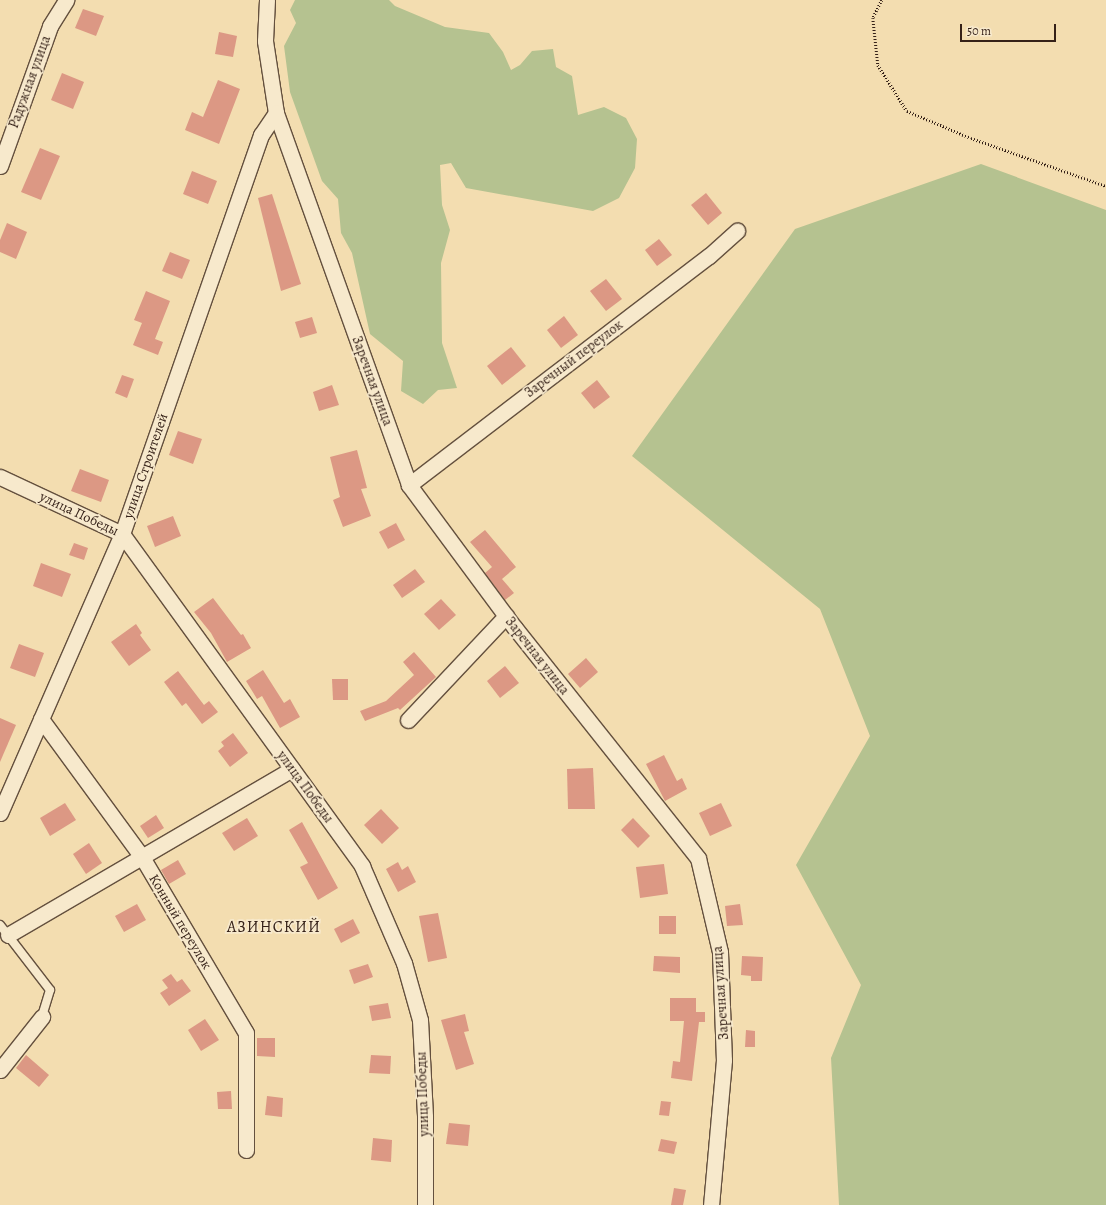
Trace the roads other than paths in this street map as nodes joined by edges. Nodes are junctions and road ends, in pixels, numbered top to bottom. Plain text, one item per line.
1 (66, 0) edge
2 (267, 0) edge
3 (276, 113) junction
4 (0, 166) edge
5 (737, 230) dead end
6 (0, 477) edge
7 (409, 484) junction
8 (122, 534) junction
9 (506, 616) junction
10 (41, 719) junction
11 (408, 720) dead end
12 (292, 769) junction
13 (0, 813) edge
14 (142, 857) junction
15 (4, 930) edge
16 (42, 1017) joint
17 (0, 1070) edge
18 (246, 1150) dead end
19 (425, 1205) edge
20 (710, 1205) edge

1 - 4 street, Радужная улица
2 - 3 street, Заречная улица
3 - 7 street, Заречная улица
3 - 8 street, улица Строителей
5 - 7 street, Заречный переулок
6 - 8 street, улица Победы
7 - 9 street, Заречная улица
8 - 10 street, улица Строителей
8 - 12 street, улица Победы
9 - 11 street
9 - 20 street, Заречная улица
10 - 13 street, улица Строителей
10 - 14 street, Конный переулок
12 - 14 street
12 - 19 street, улица Победы
14 - 15 street
14 - 18 street, Конный переулок
15 - 16 lane
16 - 17 street

